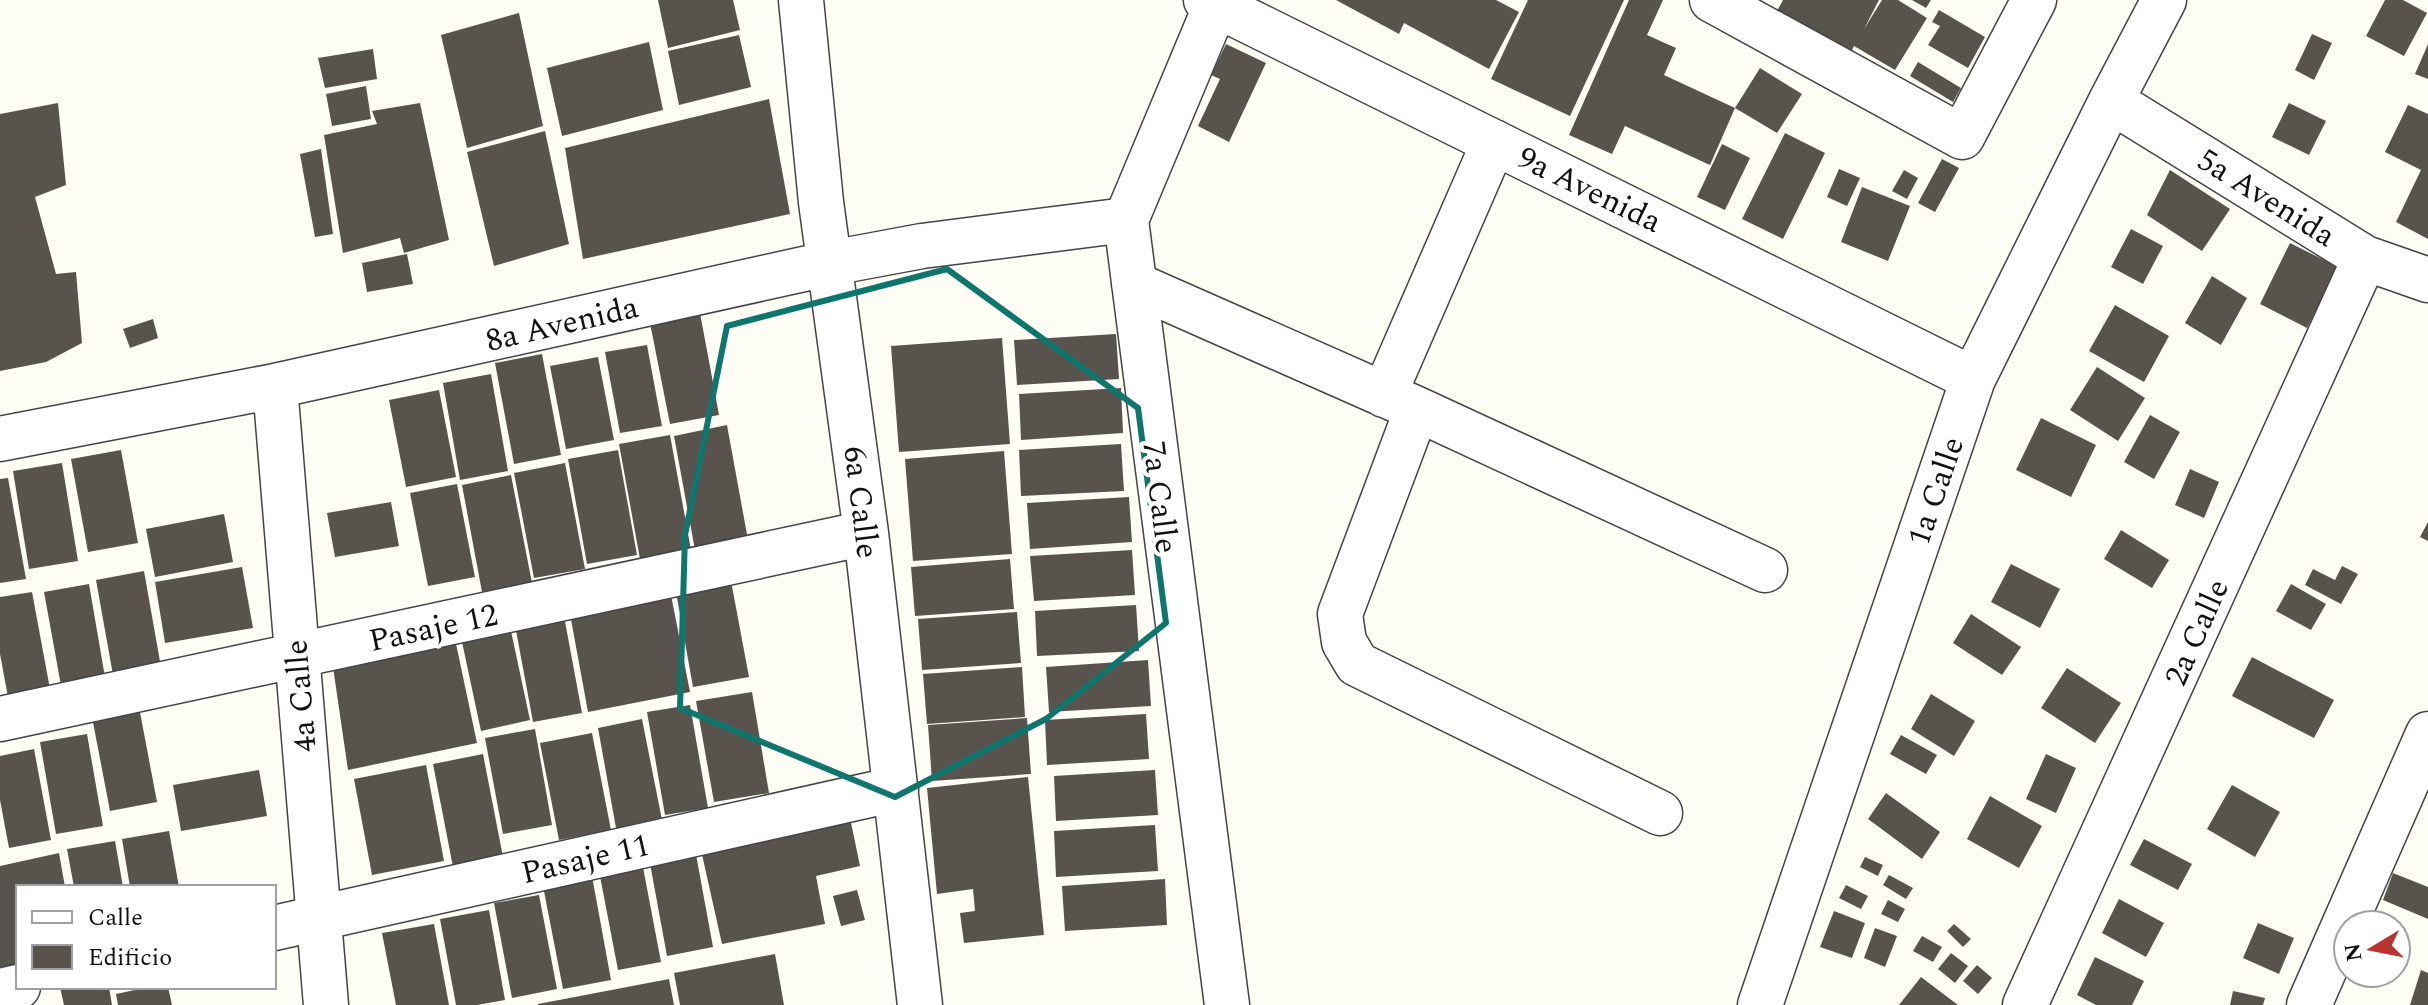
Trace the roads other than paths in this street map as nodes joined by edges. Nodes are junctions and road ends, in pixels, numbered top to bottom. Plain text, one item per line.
1 (801, 0) edge
2 (1712, 0) edge
3 (2034, 0) edge
4 (2164, 0) edge
5 (1211, 2) edge
6 (2111, 101) junction
7 (1494, 142) junction
8 (1126, 220) junction
9 (2365, 258) junction
10 (831, 263) junction
11 (2428, 280) edge
12 (1134, 284) junction
13 (1973, 379) junction
14 (275, 386) junction
15 (1400, 402) junction
16 (0, 439) edge
17 (866, 533) junction
18 (1765, 570) dead end
19 (296, 657) junction
20 (0, 719) edge
21 (2428, 734) edge
22 (896, 789) junction
23 (1660, 813) dead end
24 (319, 917) junction
25 (276, 928) edge
26 (1762, 1004) edge
27 (326, 1005) edge
28 (920, 1005) edge
29 (1227, 1005) edge
30 (2025, 1005) edge
31 (2309, 1005) edge

1 - 10 street, 6a Calle
2 - 3 street
4 - 6 street, 1a Calle
5 - 7 street, 9a Avenida
5 - 8 street, 7a Calle
6 - 9 street, 5a Avenida
6 - 13 street, 1a Calle
7 - 13 street, 9a Avenida
7 - 15 street
8 - 10 street, 8a Avenida
8 - 12 street, 7a Calle
9 - 11 street, 5a Avenida
9 - 30 street, 2a Calle
10 - 14 street, 8a Avenida
10 - 17 street, 6a Calle
12 - 15 street
12 - 29 street, 7a Calle
13 - 26 street, 1a Calle
14 - 16 street, 8a Avenida
14 - 19 street, 4a Calle
15 - 18 street
15 - 23 street
17 - 19 street, Pasaje 12
17 - 22 street, 6a Calle
19 - 20 street, Pasaje 12
19 - 24 street, 4a Calle
21 - 31 street
22 - 24 street, Pasaje 11
22 - 28 street, 6a Calle
24 - 25 street, Pasaje 11
24 - 27 street, 4a Calle

